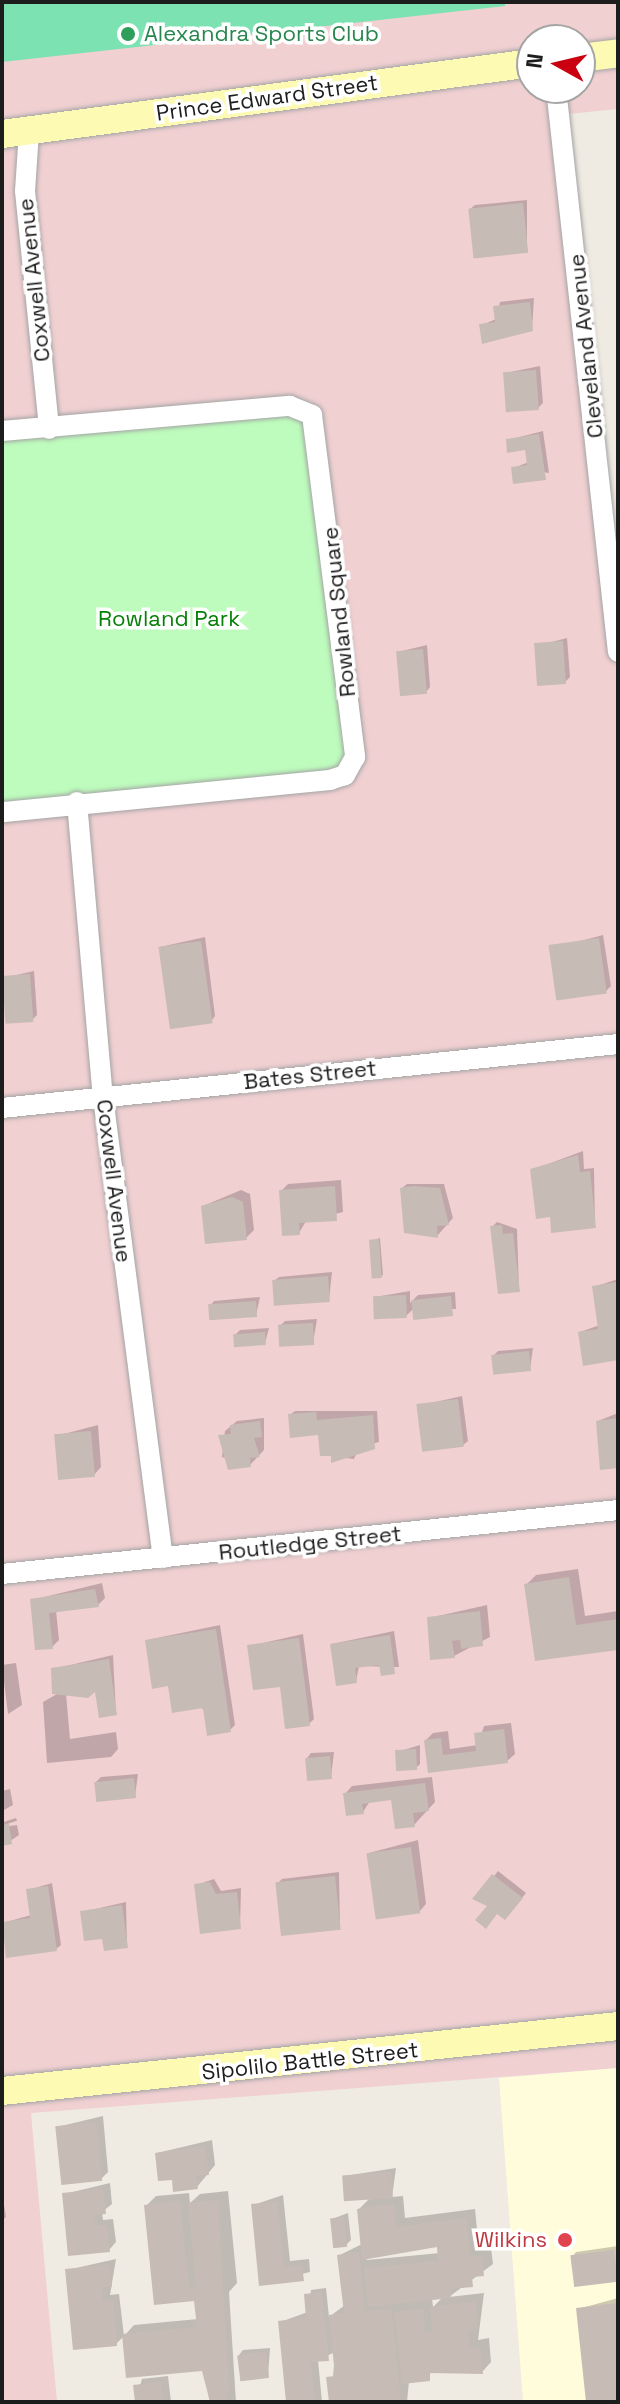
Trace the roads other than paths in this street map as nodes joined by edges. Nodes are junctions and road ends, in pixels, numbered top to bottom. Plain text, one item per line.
1 (618, 53) edge
2 (596, 56) edge
3 (516, 65) edge
4 (558, 104) edge
5 (16, 133) edge
6 (49, 429) junction
7 (2, 431) edge
8 (618, 652) edge
9 (77, 802) junction
10 (2, 812) edge
11 (618, 1044) edge
12 (103, 1097) junction
13 (2, 1108) edge
14 (618, 1510) edge
15 (163, 1558) junction
16 (2, 1574) edge
17 (618, 2026) edge
18 (2, 2091) edge

1 - 2 main road
3 - 5 main road, Prince Edward Street
4 - 8 street, Cleveland Avenue
5 - 6 street, Coxwell Avenue
6 - 7 street, Rowland Square
6 - 9 street, Rowland Square
9 - 10 street, Rowland Square
9 - 12 street, Coxwell Avenue
11 - 12 street, Bates Street
12 - 13 street, Bates Street
12 - 15 street, Coxwell Avenue
14 - 15 street, Routledge Street
15 - 16 street, Routledge Street
17 - 18 main road, Sipolilo Battle Street

